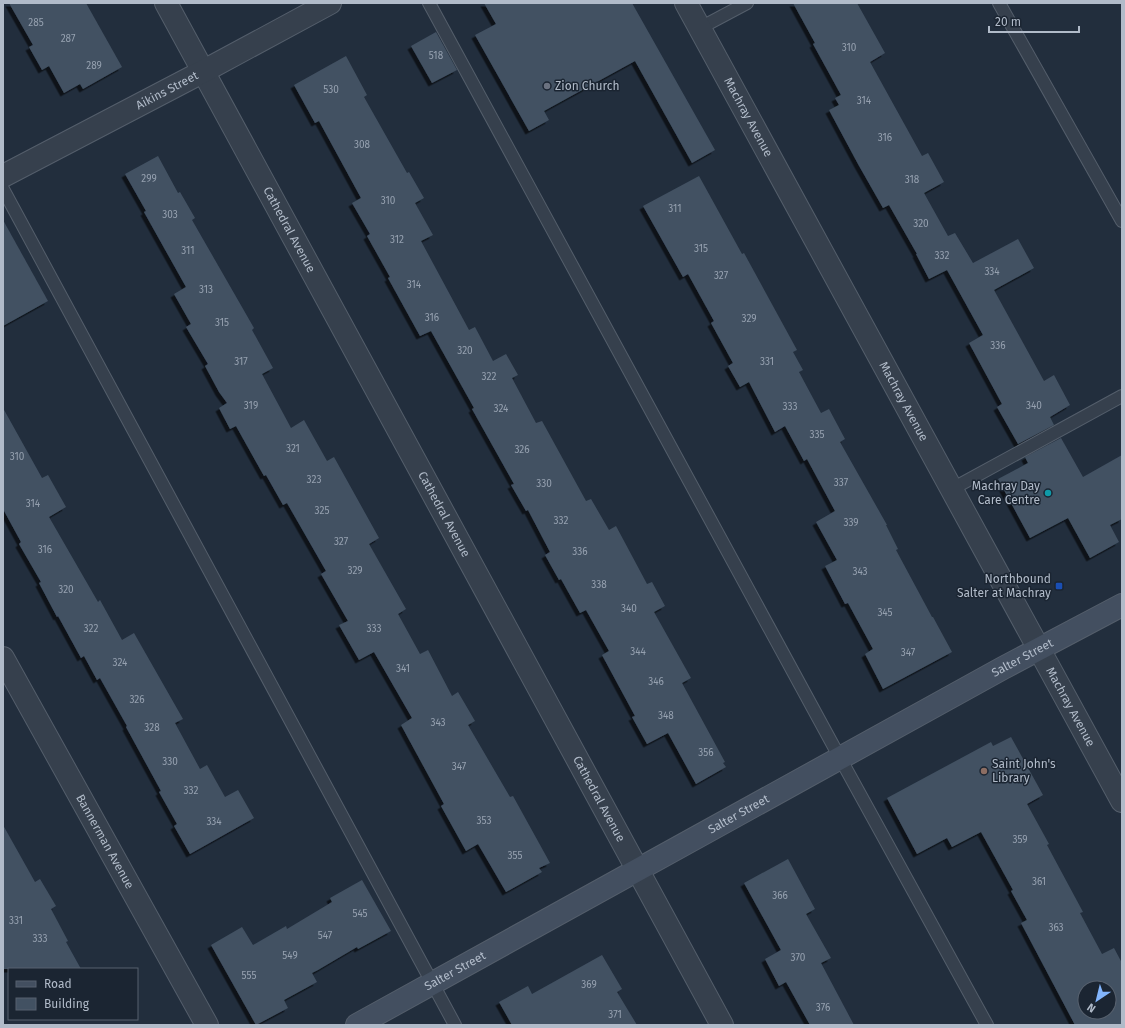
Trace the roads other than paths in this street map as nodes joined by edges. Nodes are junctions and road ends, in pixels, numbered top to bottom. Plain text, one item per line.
1 (166, 3) edge
2 (330, 3) edge
3 (430, 3) edge
4 (686, 3) edge
5 (747, 3) edge
6 (999, 3) edge
7 (700, 28) junction
8 (204, 71) junction
9 (3, 176) edge
10 (3, 189) edge
11 (1122, 221) edge
12 (1122, 396) edge
13 (952, 489) junction
14 (1122, 605) edge
15 (1039, 649) junction
16 (3, 658) edge
17 (840, 758) junction
18 (1122, 800) edge
19 (638, 870) junction
20 (432, 984) junction
21 (207, 1025) edge
22 (356, 1025) edge
23 (455, 1025) edge
24 (722, 1025) edge
25 (987, 1025) edge

1 - 8 street, Cathedral Avenue
2 - 8 street, Aikins Street
3 - 17 lane
4 - 7 street, Machray Avenue
5 - 7 lane
6 - 11 lane
7 - 13 street, Machray Avenue
8 - 9 street, Aikins Street
8 - 19 street, Cathedral Avenue
10 - 20 lane
12 - 13 lane
13 - 15 street, Machray Avenue
14 - 15 main road, Salter Street
15 - 17 main road, Salter Street
15 - 18 street, Machray Avenue
16 - 21 street, Bannerman Avenue
17 - 19 main road, Salter Street
17 - 25 lane
19 - 20 main road, Salter Street
19 - 24 street, Cathedral Avenue
20 - 22 main road, Salter Street
20 - 23 lane

